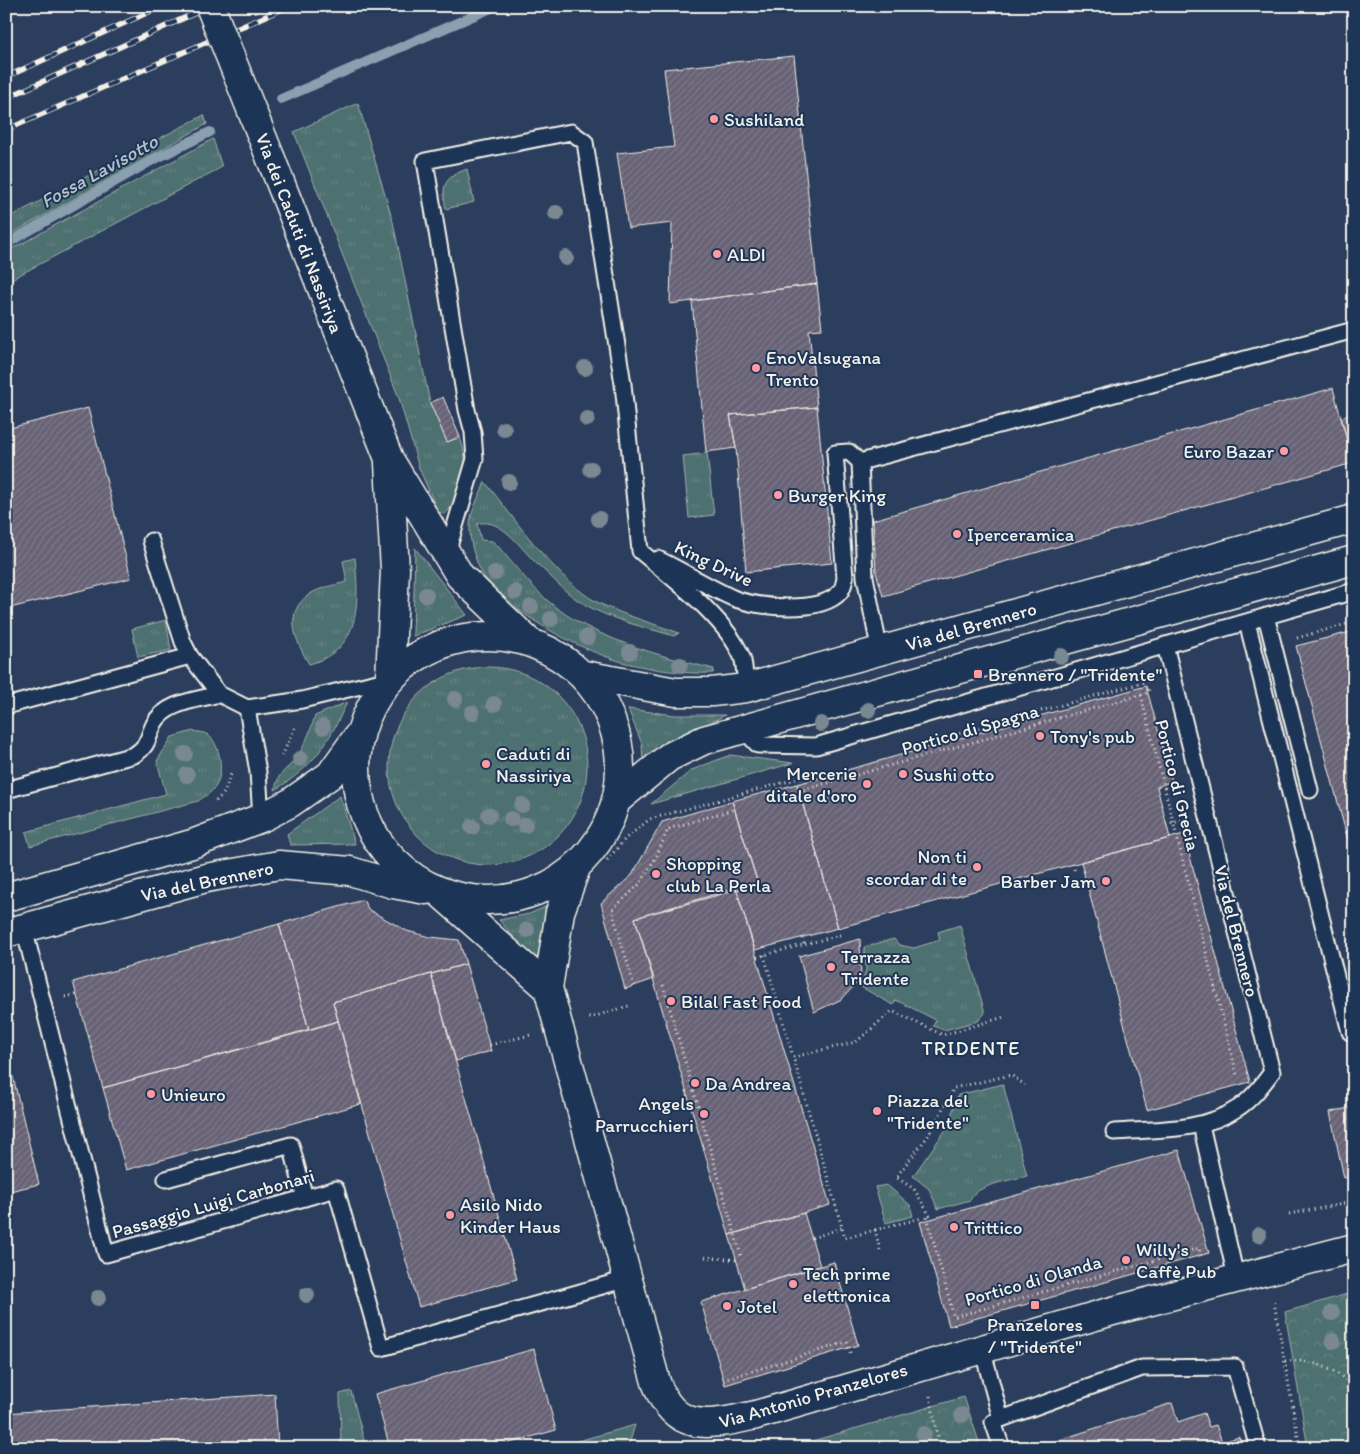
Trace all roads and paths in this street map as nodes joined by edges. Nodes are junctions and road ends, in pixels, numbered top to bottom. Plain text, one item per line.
1 (210, 6) edge
2 (1354, 330) edge
3 (388, 459) junction
4 (860, 462) junction
5 (1354, 518) edge
6 (152, 541) dead end
7 (640, 550) junction
8 (447, 553) junction
9 (1354, 560) edge
10 (1354, 591) edge
11 (1266, 616) junction
12 (1246, 622) junction
13 (1354, 622) edge
14 (1296, 638) dead end
15 (528, 641) junction
16 (1165, 645) junction
17 (880, 652) junction
18 (190, 656) junction
19 (584, 676) junction
20 (390, 678) junction
21 (1151, 680) dead end
22 (746, 688) junction
23 (219, 694) junction
24 (1148, 694) dead end
25 (1141, 696) junction
26 (6, 706) edge
27 (247, 708) junction
28 (297, 721) dead end
29 (742, 729) junction
30 (361, 730) junction
31 (901, 750) dead end
32 (277, 760) dead end
33 (824, 771) dead end
34 (6, 790) edge
35 (1310, 790) dead end
36 (799, 791) dead end
37 (617, 800) junction
38 (735, 810) dead end
39 (261, 818) junction
40 (1073, 864) dead end
41 (589, 866) junction
42 (1075, 872) dead end
43 (439, 892) junction
44 (6, 897) edge
45 (15, 930) edge
46 (840, 935) dead end
47 (802, 938) dead end
48 (804, 944) junction
49 (764, 955) junction
50 (757, 957) dead end
51 (662, 984) dead end
52 (634, 986) dead end
53 (548, 988) junction
54 (632, 1005) dead end
55 (1004, 1017) dead end
56 (584, 1020) dead end
57 (1354, 1031) edge
58 (534, 1034) dead end
59 (490, 1046) dead end
60 (793, 1057) junction
61 (1025, 1084) dead end
62 (1240, 1084) dead end
63 (1201, 1125) junction
64 (1114, 1132) dead end
65 (166, 1178) dead end
66 (305, 1198) junction
67 (1354, 1202) edge
68 (1289, 1214) dead end
69 (922, 1218) dead end
70 (842, 1228) junction
71 (875, 1230) junction
72 (812, 1238) dead end
73 (1354, 1248) edge
74 (881, 1254) dead end
75 (1201, 1256) dead end
76 (705, 1257) dead end
77 (742, 1259) dead end
78 (736, 1260) dead end
79 (1266, 1269) junction
80 (1236, 1277) junction
81 (627, 1279) junction
82 (849, 1348) dead end
83 (982, 1348) junction
84 (1285, 1361) junction
85 (724, 1380) dead end
86 (1354, 1387) edge
87 (930, 1396) dead end
88 (1002, 1419) junction
89 (660, 1440) dead end
90 (653, 1448) edge
91 (940, 1448) edge
92 (1002, 1448) edge
93 (1258, 1448) edge
94 (1300, 1448) edge

1 - 3 main road, Via dei Caduti di Nassiriya, bridge
2 - 4 lane
3 - 8 main road, Via dei Caduti di Nassiriya
3 - 20 main road, Via dei Caduti di Nassiriya
4 - 7 lane, King Drive
4 - 17 lane
5 - 17 main road, Via del Brennero
6 - 18 lane
7 - 8 lane
7 - 22 lane
8 - 15 main road, Via dei Caduti di Nassiriya
9 - 29 main road, Via del Brennero
10 - 11 lane
11 - 12 lane
11 - 35 lane
12 - 16 lane
12 - 57 lane
13 - 14 path
15 - 19 main road
15 - 20 main road
16 - 29 lane
16 - 63 lane, Via del Brennero
17 - 22 main road, Via del Brennero
18 - 23 lane
18 - 26 lane
19 - 22 main road, Via del Brennero
19 - 37 main road
20 - 27 lane
20 - 30 main road
21 - 31 path
23 - 27 lane
23 - 34 lane
24 - 25 path, Portico di Spagna
25 - 36 path, Portico di Spagna
25 - 62 path, Portico di Grecia
27 - 39 lane
28 - 32 path
29 - 37 main road, Via del Brennero
30 - 39 main road, Via del Brennero
30 - 43 main road
33 - 41 path
37 - 41 main road
38 - 52 path
39 - 44 main road, Via del Brennero
40 - 42 path
41 - 43 main road
41 - 53 main road, Via Antonio Pranzelores
43 - 45 main road, Via del Brennero
43 - 53 main road
45 - 66 lane, Passaggio Luigi Carbonari
46 - 48 path
47 - 48 path
48 - 49 path
49 - 50 path
49 - 60 path
51 - 77 path
53 - 81 main road, Via Antonio Pranzelores
54 - 56 path
55 - 60 path
58 - 59 path
60 - 70 path
61 - 75 path, Portico di Olanda
63 - 64 lane
63 - 80 lane
65 - 66 lane
66 - 81 lane, Passaggio Luigi Carbonari
67 - 68 path
69 - 71 path
70 - 71 path
70 - 72 path
71 - 74 path
73 - 79 main road, Via Antonio Pranzelores
76 - 78 path
79 - 80 main road, Via Antonio Pranzelores
79 - 84 path
80 - 83 main road, Via Antonio Pranzelores
81 - 83 main road, Via Antonio Pranzelores
82 - 85 path
83 - 88 lane
84 - 86 path
84 - 94 path
87 - 91 path
88 - 92 lane
88 - 93 lane
89 - 90 path

